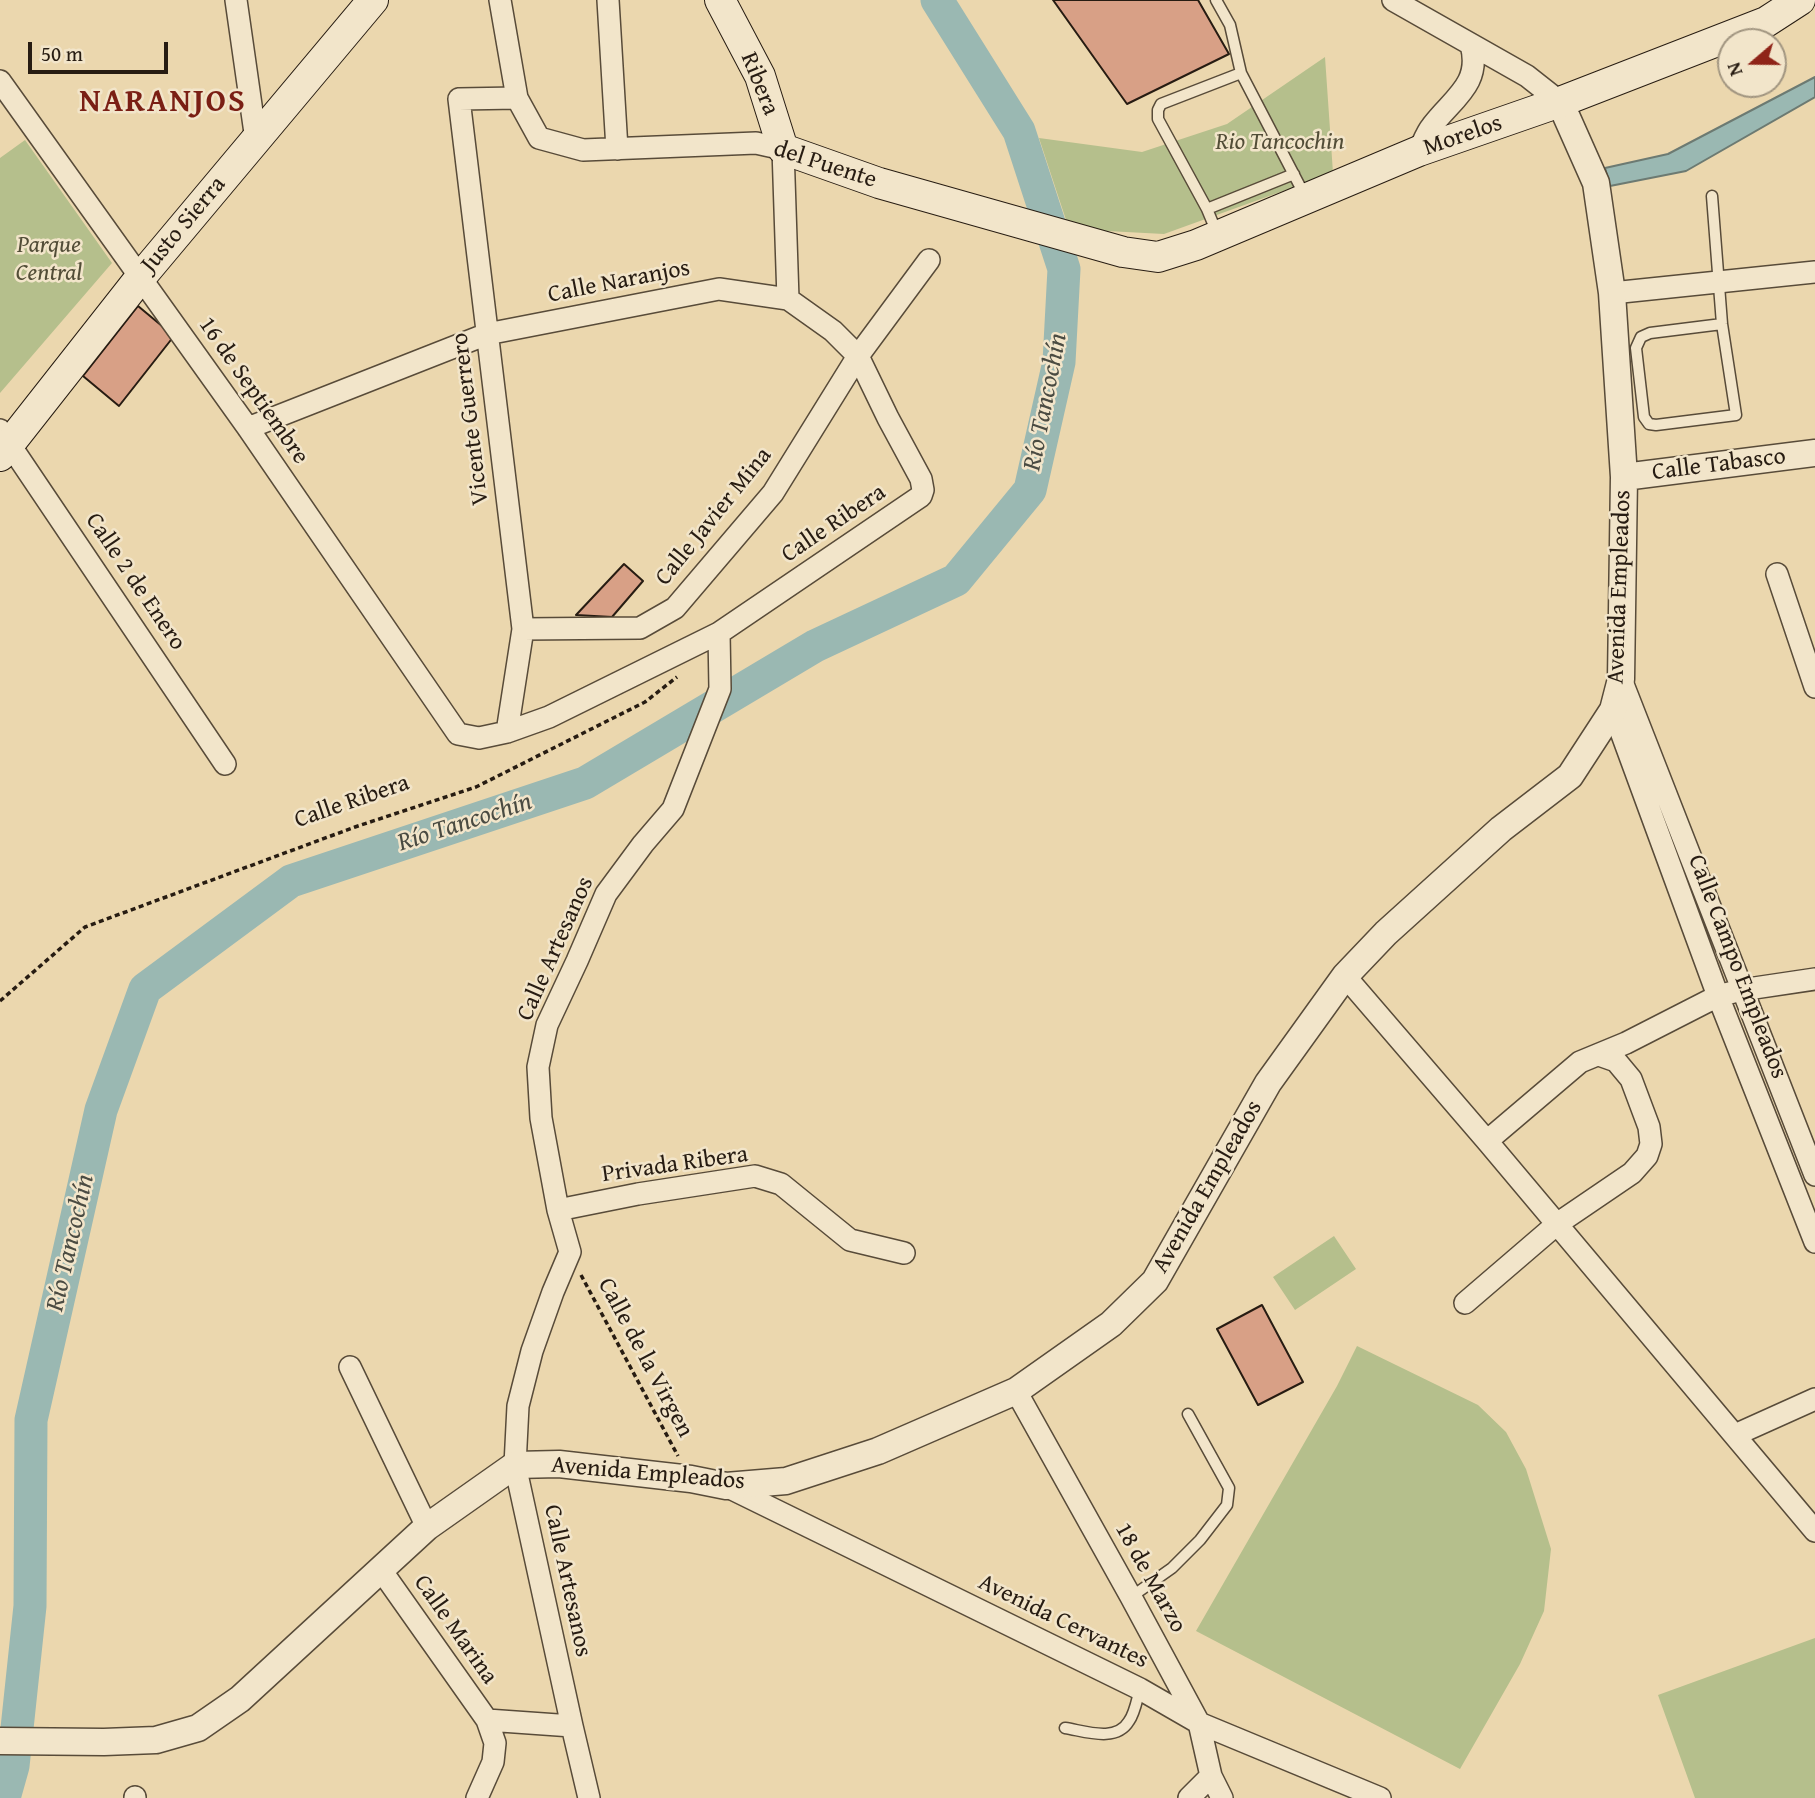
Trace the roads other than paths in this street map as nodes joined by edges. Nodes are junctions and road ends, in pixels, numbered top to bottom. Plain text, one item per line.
1 (236, 0) edge
2 (373, 0) edge
3 (500, 0) edge
4 (608, 0) edge
5 (720, 0) edge
6 (1216, 0) edge
7 (1800, 0) edge
8 (1401, 3) edge
9 (1471, 45) junction
10 (1241, 73) junction
11 (0, 81) edge
12 (517, 98) junction
13 (1560, 102) junction
14 (256, 140) junction
15 (617, 149) junction
16 (783, 149) junction
17 (1419, 151) junction
18 (1300, 186) junction
19 (1712, 196) dead end
20 (1213, 222) junction
21 (1122, 252) joint
22 (929, 260) dead end
23 (1815, 272) edge
24 (139, 278) junction
25 (1719, 282) junction
26 (1612, 293) junction
27 (788, 299) junction
28 (1722, 324) junction
29 (487, 334) junction
30 (858, 356) junction
31 (248, 428) junction
32 (3, 443) edge
33 (1815, 453) edge
34 (1623, 477) junction
35 (921, 479) joint
36 (1777, 575) dead end
37 (523, 629) junction
38 (719, 633) junction
39 (1621, 679) junction
40 (1815, 687) edge
41 (1613, 710) junction
42 (507, 732) junction
43 (458, 734) joint
44 (225, 764) dead end
45 (1345, 976) junction
46 (1815, 979) edge
47 (1741, 990) junction
48 (1718, 996) junction
49 (1599, 1055) junction
50 (1487, 1140) junction
51 (1815, 1175) edge
52 (558, 1210) junction
53 (1557, 1224) junction
54 (1815, 1241) edge
55 (904, 1253) dead end
56 (1465, 1303) dead end
57 (350, 1367) dead end
58 (1016, 1391) junction
59 (1815, 1399) edge
60 (1188, 1415) dead end
61 (1735, 1435) junction
62 (515, 1465) junction
63 (726, 1486) junction
64 (427, 1527) junction
65 (1815, 1531) edge
66 (381, 1570) junction
67 (1131, 1597) junction
68 (1140, 1689) junction
69 (487, 1720) junction
70 (1199, 1723) junction
71 (572, 1726) junction
72 (1065, 1728) dead end
73 (0, 1741) edge
74 (1211, 1776) junction
75 (477, 1798) edge
76 (589, 1798) edge
77 (1189, 1798) edge
78 (1222, 1798) edge
79 (1380, 1798) edge

1 - 14 street
2 - 14 main road, Justo Sierra
3 - 12 street, del Puente
4 - 15 street
5 - 16 main road, Ribera
6 - 10 lane
7 - 13 main road, Morelos
8 - 9 street
9 - 13 street
9 - 17 street
10 - 18 lane
10 - 20 lane
11 - 24 street, 16 de Septiembre
12 - 15 street, del Puente
12 - 29 street, Vicente Guerrero
13 - 17 main road, Morelos
13 - 26 street, Avenida Empleados
14 - 24 main road, Justo Sierra
15 - 16 street, del Puente
16 - 21 main road, del Puente
16 - 27 street, Ribera
17 - 18 main road, Morelos
18 - 20 main road, Morelos
19 - 25 lane
20 - 21 main road, Morelos
22 - 30 street, Calle Javier Mina
23 - 25 street
24 - 31 street, 16 de Septiembre
24 - 32 main road, Justo Sierra
25 - 26 street
25 - 28 lane
26 - 34 street, Avenida Empleados
27 - 29 street, Calle Naranjos
27 - 30 street, Calle Naranjos
28 - 28 lane
29 - 31 street, Calle Naranjos
29 - 37 street, Vicente Guerrero
30 - 35 street, Calle Naranjos
30 - 37 street, Calle Javier Mina
31 - 43 street, 16 de Septiembre
32 - 44 street, Calle 2 de Enero
33 - 34 street, Calle Tabasco
34 - 39 street, Avenida Empleados
35 - 38 street, Calle Ribera
36 - 40 street
37 - 42 street, Vicente Guerrero
38 - 42 street, Calle Ribera
38 - 52 street, Calle Artesanos
39 - 41 street, Avenida Empleados
39 - 47 street, Calle Campo Empleados
41 - 45 street, Avenida Empleados
41 - 48 street, Calle Campo Empleados
42 - 43 street, Calle Ribera
45 - 50 street
45 - 58 street, Avenida Empleados
46 - 47 street
47 - 48 street
47 - 51 street, Calle Campo Empleados
48 - 49 street
48 - 54 street, Calle Campo Empleados
49 - 50 street
49 - 53 street
50 - 53 street
52 - 55 street, Privada Ribera
52 - 62 street, Calle Artesanos
53 - 56 street
53 - 61 street
57 - 64 street
58 - 63 street, Avenida Empleados
58 - 67 street, 18 de Marzo
59 - 61 street
60 - 67 lane
61 - 65 street
62 - 63 street, Avenida Empleados
62 - 64 street, Avenida Empleados
62 - 71 street, Calle Artesanos
63 - 68 street, Avenida Cervantes
64 - 66 street, Avenida Empleados
66 - 69 street, Calle Marina
66 - 73 street, Avenida Empleados
67 - 70 street, 18 de Marzo
68 - 70 street, Avenida Cervantes
68 - 72 lane
69 - 71 street, Calle Marina
69 - 75 street, Calle Marina
70 - 74 street, 18 de Marzo
70 - 79 street, Avenida Cervantes
71 - 76 street, Calle Artesanos
74 - 77 street
74 - 78 street, 18 de Marzo

